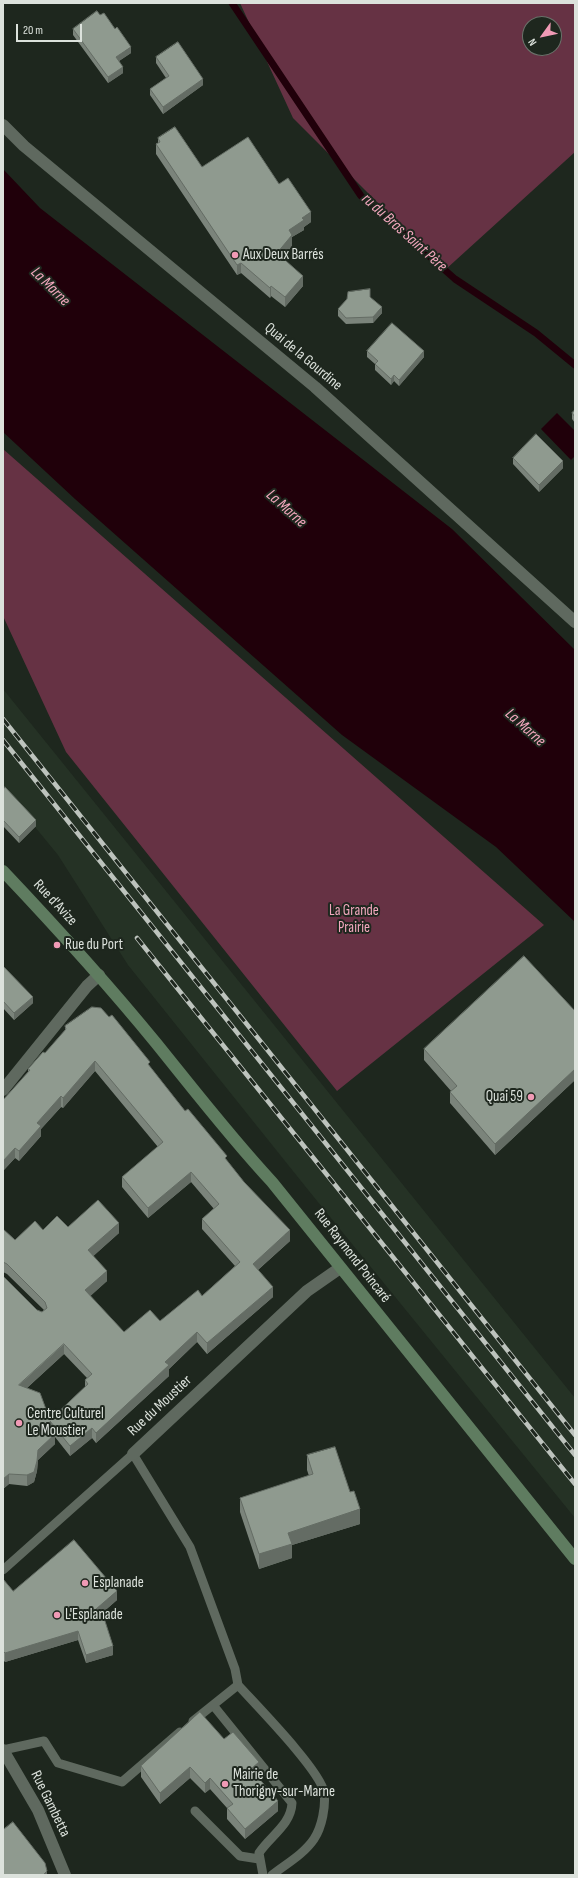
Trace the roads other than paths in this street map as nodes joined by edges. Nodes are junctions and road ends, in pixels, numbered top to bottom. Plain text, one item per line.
1 (3, 125) edge
2 (575, 622) edge
3 (3, 871) edge
4 (99, 975) junction
5 (3, 1090) edge
6 (340, 1268) junction
7 (133, 1454) junction
8 (575, 1559) edge
9 (3, 1570) edge
10 (238, 1685) junction
11 (213, 1705) junction
12 (3, 1750) edge
13 (195, 1811) dead end
14 (259, 1859) junction
15 (64, 1875) edge
16 (263, 1875) edge
17 (272, 1875) edge

1 - 2 street, Quai de la Gourdine
3 - 4 street, Rue d'Avize
4 - 5 street
4 - 6 street, Rue Raymond Poincaré
6 - 7 street, Rue du Moustier
6 - 8 street, Rue Raymond Poincaré
7 - 9 lane, Rue du Moustier
7 - 10 lane
10 - 11 lane
10 - 17 lane
11 - 12 lane
11 - 14 lane
12 - 15 street, Rue Gambetta
13 - 14 lane
14 - 16 lane

